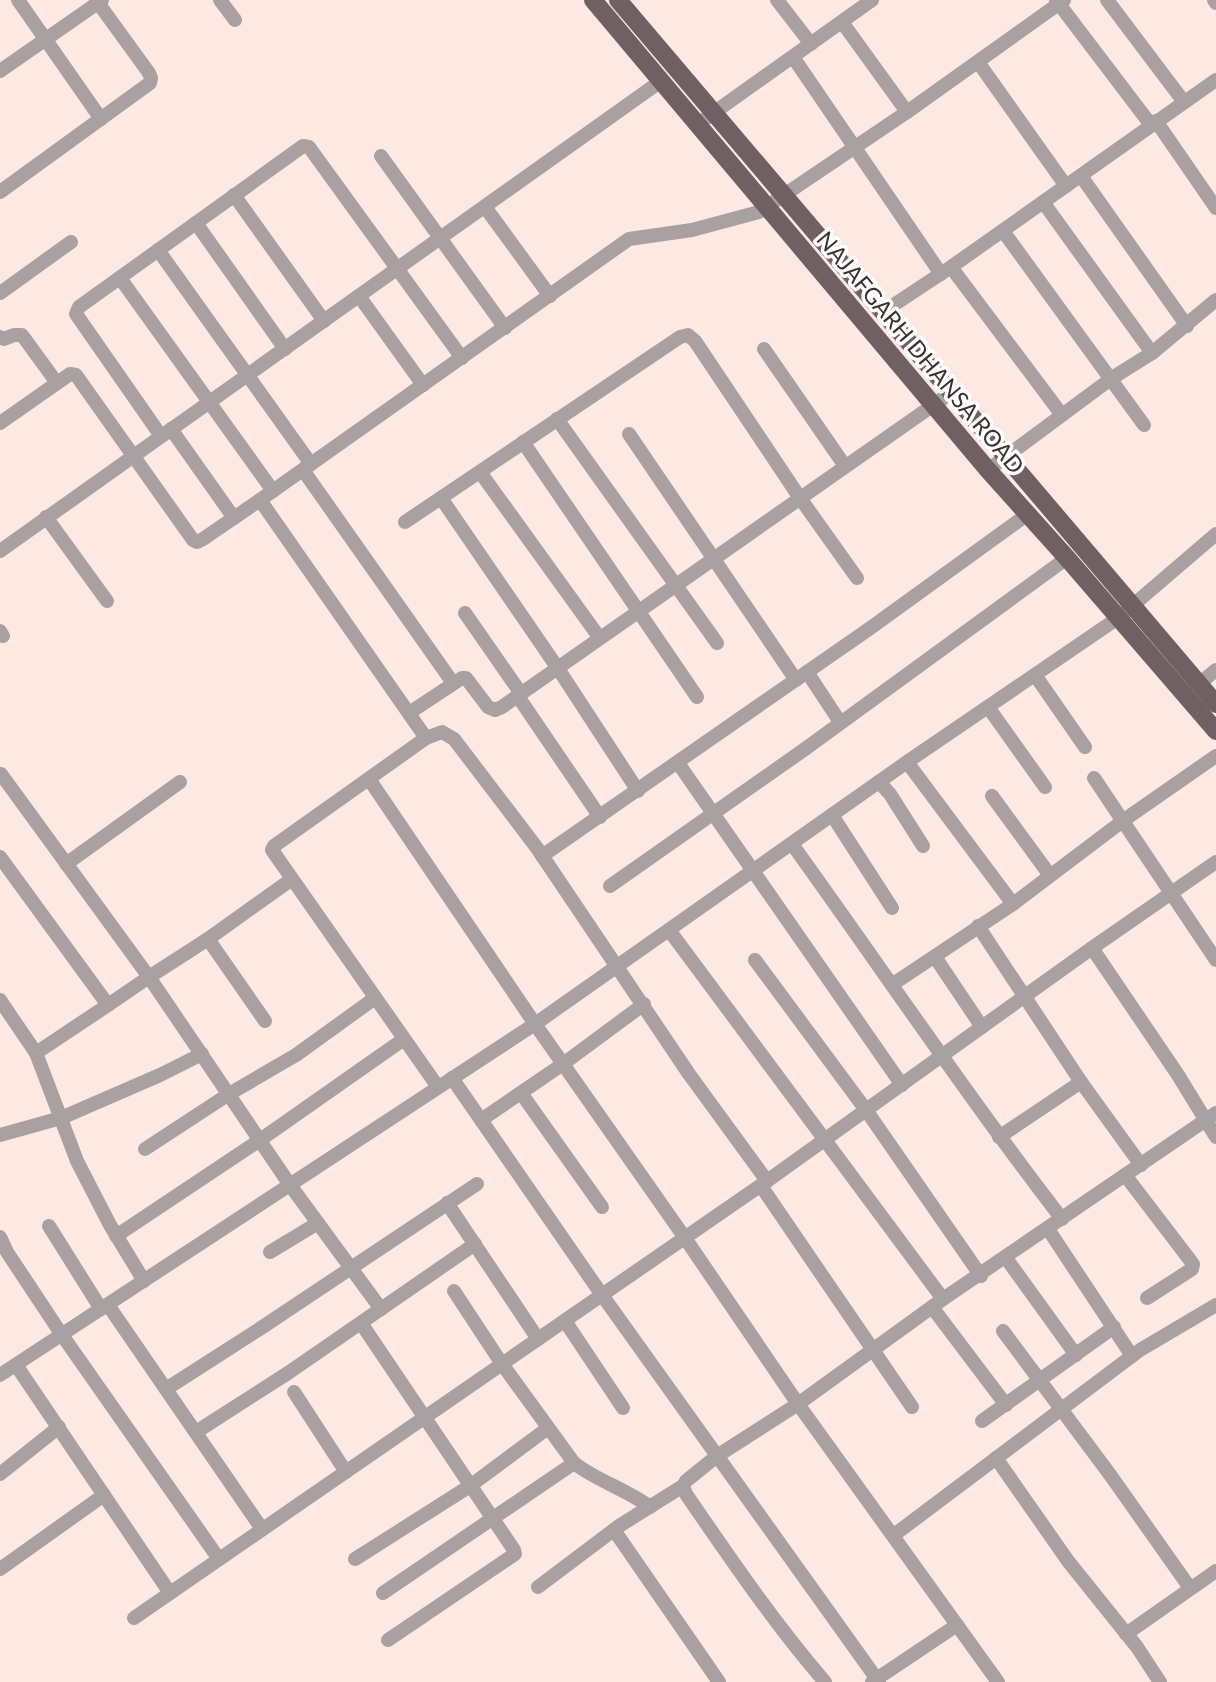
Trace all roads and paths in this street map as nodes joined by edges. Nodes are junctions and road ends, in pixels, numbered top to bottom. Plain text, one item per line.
1 (18, 0) edge
2 (220, 0) edge
3 (618, 0) edge
4 (777, 0) edge
5 (872, 0) edge
6 (1107, 0) edge
7 (99, 1) edge
8 (595, 1) edge
9 (1060, 1) edge
10 (235, 20) dead end
11 (842, 22) junction
12 (46, 40) junction
13 (811, 44) junction
14 (793, 57) junction
15 (978, 62) junction
16 (0, 71) edge
17 (1216, 80) edge
18 (661, 81) junction
19 (1184, 102) junction
20 (907, 112) junction
21 (713, 113) junction
22 (101, 119) junction
23 (1153, 123) junction
24 (698, 124) junction
25 (854, 148) junction
26 (381, 156) dead end
27 (1081, 176) junction
28 (1066, 186) junction
29 (0, 192) edge
30 (234, 195) junction
31 (784, 195) junction
32 (1043, 202) junction
33 (485, 207) junction
34 (768, 207) junction
35 (1216, 208) edge
36 (196, 223) junction
37 (1003, 231) junction
38 (440, 238) junction
39 (71, 242) dead end
40 (158, 250) junction
41 (398, 269) junction
42 (946, 270) junction
43 (121, 278) junction
44 (0, 293) edge
45 (359, 296) junction
46 (550, 296) junction
47 (1216, 300) edge
48 (883, 312) junction
49 (324, 321) junction
50 (1187, 326) junction
51 (505, 328) junction
52 (0, 337) edge
53 (285, 349) junction
54 (764, 349) dead end
55 (1152, 353) junction
56 (462, 358) junction
57 (248, 375) junction
58 (1112, 378) junction
59 (57, 383) junction
60 (423, 385) junction
61 (952, 392) junction
62 (211, 401) junction
63 (933, 405) junction
64 (1062, 415) junction
65 (557, 419) junction
66 (0, 422) edge
67 (1144, 425) dead end
68 (166, 432) junction
69 (629, 434) dead end
70 (523, 442) junction
71 (134, 455) junction
72 (1007, 457) junction
73 (845, 466) junction
74 (307, 467) junction
75 (988, 470) junction
76 (480, 471) junction
77 (273, 491) junction
78 (441, 498) junction
79 (800, 498) junction
80 (260, 500) junction
81 (1028, 514) junction
82 (46, 517) junction
83 (234, 519) junction
84 (405, 522) dead end
85 (1216, 534) edge
86 (0, 551) edge
87 (714, 557) junction
88 (1067, 558) junction
89 (856, 578) dead end
90 (676, 585) junction
91 (107, 601) dead end
92 (1133, 605) junction
93 (637, 612) junction
94 (465, 613) dead end
95 (1118, 618) junction
96 (599, 637) junction
97 (717, 643) dead end
98 (557, 667) junction
99 (1216, 670) edge
100 (1035, 675) junction
101 (802, 676) junction
102 (453, 683) junction
103 (1199, 684) junction
104 (519, 694) junction
105 (697, 697) dead end
106 (1216, 704) edge
107 (988, 707) junction
108 (409, 713) junction
109 (840, 722) junction
110 (1216, 731) edge
111 (426, 738) junction
112 (1085, 747) dead end
113 (1216, 756) edge
114 (907, 762) junction
115 (678, 763) junction
116 (1, 774) edge
117 (1094, 778) dead end
118 (369, 779) junction
119 (180, 782) dead end
120 (879, 782) junction
121 (1045, 787) dead end
122 (638, 791) junction
123 (992, 796) dead end
124 (712, 813) junction
125 (832, 815) junction
126 (600, 817) junction
127 (1124, 820) junction
128 (792, 844) junction
129 (923, 846) dead end
130 (542, 856) junction
131 (0, 857) edge
132 (1216, 862) edge
133 (66, 864) junction
134 (752, 871) junction
135 (1049, 874) junction
136 (292, 879) junction
137 (610, 886) dead end
138 (1171, 894) junction
139 (1013, 904) junction
140 (892, 908) dead end
141 (978, 926) junction
142 (669, 930) junction
143 (208, 939) junction
144 (1092, 948) junction
145 (935, 957) junction
146 (755, 960) dead end
147 (1216, 960) edge
148 (617, 967) junction
149 (149, 977) junction
150 (893, 984) junction
151 (1024, 997) junction
152 (375, 998) junction
153 (0, 1000) edge
154 (643, 1004) junction
155 (108, 1005) junction
156 (265, 1021) dead end
157 (535, 1024) junction
158 (982, 1027) junction
159 (404, 1039) junction
160 (36, 1054) junction
161 (202, 1054) junction
162 (943, 1055) junction
163 (563, 1065) junction
164 (452, 1078) junction
165 (1081, 1082) junction
166 (902, 1084) junction
167 (438, 1087) junction
168 (521, 1093) junction
169 (229, 1094) junction
170 (866, 1110) junction
171 (1211, 1116) edge
172 (61, 1118) junction
173 (481, 1120) junction
174 (0, 1135) edge
175 (999, 1137) junction
176 (1216, 1137) edge
177 (260, 1140) junction
178 (825, 1140) junction
179 (145, 1149) dead end
180 (1141, 1165) junction
181 (1125, 1175) junction
182 (764, 1183) junction
183 (477, 1184) dead end
184 (290, 1185) junction
185 (447, 1203) junction
186 (602, 1207) dead end
187 (1062, 1219) junction
188 (318, 1223) junction
189 (49, 1226) dead end
190 (1048, 1229) junction
191 (116, 1236) junction
192 (0, 1237) edge
193 (685, 1238) junction
194 (475, 1244) junction
195 (270, 1252) dead end
196 (1006, 1258) junction
197 (351, 1268) junction
198 (981, 1276) junction
199 (144, 1281) junction
200 (454, 1291) dead end
201 (601, 1295) junction
202 (1147, 1298) dead end
203 (938, 1303) junction
204 (1216, 1305) edge
205 (104, 1307) junction
206 (381, 1309) junction
207 (565, 1321) junction
208 (360, 1323) junction
209 (1114, 1327) junction
210 (1003, 1331) dead end
211 (62, 1335) junction
212 (537, 1339) junction
213 (873, 1350) junction
214 (1076, 1355) junction
215 (1132, 1356) junction
216 (502, 1364) junction
217 (16, 1365) junction
218 (0, 1375) edge
219 (1040, 1381) junction
220 (166, 1389) junction
221 (294, 1392) dead end
222 (798, 1404) junction
223 (1006, 1405) junction
224 (912, 1407) dead end
225 (623, 1408) dead end
226 (1060, 1408) junction
227 (423, 1418) junction
228 (982, 1421) dead end
229 (59, 1427) junction
230 (548, 1427) junction
231 (196, 1432) junction
232 (717, 1456) junction
233 (996, 1458) junction
234 (574, 1463) junction
235 (346, 1472) junction
236 (0, 1474) edge
237 (470, 1486) junction
238 (683, 1486) junction
239 (104, 1495) junction
240 (650, 1507) junction
241 (493, 1519) junction
242 (262, 1529) junction
243 (614, 1530) junction
244 (894, 1535) junction
245 (219, 1559) junction
246 (355, 1559) dead end
247 (0, 1569) edge
248 (1216, 1571) edge
249 (538, 1587) dead end
250 (1190, 1588) junction
251 (170, 1593) junction
252 (383, 1593) dead end
253 (134, 1618) dead end
254 (957, 1625) junction
255 (1126, 1634) junction
256 (388, 1640) dead end
257 (876, 1681) edge
258 (719, 1682) edge
259 (825, 1682) edge
260 (998, 1682) edge
261 (1160, 1682) edge

1 - 12 street
2 - 10 street
3 - 21 main road, NAJAFGARH DHANSA ROAD
4 - 13 street
5 - 11 street
6 - 19 street
7 - 12 street
7 - 22 street
8 - 18 main road, NAJAFGARH DHANSA ROAD
9 - 15 street
9 - 23 street
11 - 13 street
11 - 20 street
12 - 16 street
12 - 22 street
13 - 14 street
14 - 21 street
14 - 25 street
15 - 20 street
15 - 28 street
17 - 19 street
18 - 24 main road, NAJAFGARH DHANSA ROAD
18 - 33 street
19 - 23 street
20 - 25 street
21 - 24 street
21 - 31 main road, NAJAFGARH DHANSA ROAD
22 - 29 street
23 - 27 street
23 - 35 street
24 - 34 main road, NAJAFGARH DHANSA ROAD
25 - 31 street
25 - 42 street
26 - 38 street
27 - 28 street
27 - 50 street
28 - 32 street
30 - 36 street
30 - 41 street
30 - 49 street
31 - 34 street
31 - 48 main road, NAJAFGARH DHANSA ROAD
32 - 37 street
32 - 55 street
33 - 38 street
33 - 46 street
34 - 46 street
34 - 63 main road, NAJAFGARH DHANSA ROAD
36 - 40 street
36 - 53 street
37 - 42 street
37 - 58 street
38 - 41 street
38 - 51 street
39 - 44 street
40 - 43 street
40 - 57 street
41 - 45 street
41 - 56 street
42 - 48 street
42 - 64 street
43 - 62 street
43 - 68 street
45 - 49 street
45 - 60 street
46 - 51 street
47 - 50 street
48 - 61 main road, NAJAFGARH DHANSA ROAD
49 - 53 street
50 - 55 street
51 - 56 street
52 - 59 street
53 - 57 street
54 - 73 street
55 - 58 street
56 - 60 street
57 - 62 street
57 - 74 street
58 - 64 street
58 - 67 street
59 - 66 street
59 - 71 street
60 - 74 street
61 - 63 street
61 - 72 main road, NAJAFGARH DHANSA ROAD
62 - 68 street
62 - 77 street
63 - 73 street
63 - 75 main road, NAJAFGARH DHANSA ROAD
64 - 72 street
65 - 70 street
65 - 79 street
65 - 90 street
68 - 71 street
68 - 83 street
69 - 87 street
70 - 76 street
70 - 93 street
71 - 82 street
71 - 83 street
72 - 75 street
72 - 92 main road, NAJAFGARH DHANSA ROAD
73 - 79 street
74 - 77 street
74 - 102 street
75 - 81 main road, NAJAFGARH DHANSA ROAD
76 - 78 street
76 - 96 street
77 - 80 street
78 - 84 street
78 - 98 street
79 - 87 street
79 - 89 street
80 - 83 street
80 - 108 street
81 - 88 main road, NAJAFGARH DHANSA ROAD
81 - 101 street
82 - 86 street
82 - 91 street
85 - 92 street
87 - 90 street
87 - 101 street
88 - 95 main road, NAJAFGARH DHANSA ROAD
88 - 109 street
90 - 93 street
90 - 97 street
92 - 95 street
92 - 103 main road, NAJAFGARH DHANSA ROAD
93 - 96 street
93 - 105 street
94 - 104 street
95 - 100 street
95 - 110 main road, NAJAFGARH DHANSA ROAD
96 - 98 street
98 - 104 street
98 - 122 street
99 - 103 street
100 - 107 street
100 - 112 street
101 - 109 street
101 - 115 street
102 - 104 street
102 - 108 street
103 - 106 main road, NAJAFGARH DHANSA ROAD
104 - 126 street
107 - 114 street
107 - 121 street
108 - 111 street
109 - 124 street
111 - 118 street
111 - 130 street
113 - 127 street
114 - 120 street
114 - 139 street
115 - 122 street
115 - 124 street
116 - 133 street
117 - 127 street
118 - 136 street
118 - 157 street
119 - 133 street
120 - 125 street
120 - 129 street
122 - 126 street
123 - 135 street
124 - 134 street
124 - 137 street
125 - 128 street
125 - 140 street
126 - 130 street
127 - 135 street
127 - 138 street
128 - 134 street
128 - 150 street
130 - 148 street
131 - 155 street
132 - 138 street
133 - 149 street
134 - 142 street
134 - 166 street
135 - 139 street
136 - 143 street
136 - 152 street
138 - 144 street
138 - 147 street
139 - 141 street
141 - 145 street
141 - 151 street
142 - 148 street
142 - 178 street
143 - 149 street
143 - 156 street
144 - 151 street
144 - 171 street
145 - 150 street
145 - 158 street
146 - 170 street
148 - 154 street
148 - 157 street
149 - 155 street
149 - 161 street
150 - 162 street
151 - 158 street
151 - 165 street
152 - 159 street
152 - 169 street
153 - 160 street
154 - 163 street
154 - 182 street
155 - 160 street
157 - 163 street
157 - 164 street
158 - 162 street
159 - 167 street
159 - 177 street
160 - 172 street
161 - 169 street
161 - 172 street
162 - 166 street
162 - 175 street
163 - 168 street
163 - 193 street
164 - 167 street
164 - 173 street
165 - 175 street
165 - 180 street
166 - 170 street
167 - 184 street
168 - 173 street
168 - 186 street
169 - 177 street
169 - 179 street
170 - 178 street
170 - 198 street
171 - 176 street
171 - 180 street
172 - 174 street
172 - 191 street
173 - 201 street
175 - 187 street
177 - 184 street
177 - 191 street
178 - 182 street
178 - 203 street
180 - 181 street
181 - 187 street
181 - 202 street
182 - 193 street
182 - 213 street
183 - 185 street
184 - 188 street
184 - 199 street
185 - 194 street
185 - 197 street
187 - 190 street
188 - 195 street
188 - 197 street
189 - 205 street
190 - 196 street
190 - 209 street
191 - 199 street
192 - 211 street
193 - 201 street
193 - 222 street
194 - 206 street
194 - 212 street
196 - 198 street
196 - 214 street
197 - 206 street
197 - 220 street
198 - 203 street
199 - 205 street
200 - 216 street
201 - 207 street
201 - 232 street
203 - 213 street
203 - 223 street
204 - 215 street
205 - 211 street
205 - 220 street
206 - 208 street
207 - 212 street
207 - 225 street
208 - 227 street
208 - 231 street
209 - 214 street
209 - 215 street
210 - 219 street
211 - 217 street
211 - 245 street
212 - 216 street
213 - 222 street
213 - 224 street
214 - 219 street
215 - 226 street
216 - 227 street
216 - 230 street
217 - 218 street
217 - 229 street
219 - 223 street
219 - 226 street
220 - 231 street
221 - 235 street
222 - 232 street
222 - 244 street
223 - 228 street
226 - 233 street
226 - 250 street
227 - 235 street
227 - 237 street
229 - 236 street
229 - 239 street
230 - 234 street
230 - 237 street
231 - 242 street
232 - 238 street
232 - 257 street
233 - 244 street
233 - 255 street
234 - 240 street
234 - 241 street
235 - 242 street
237 - 241 street
237 - 246 street
238 - 240 street
238 - 259 street
239 - 247 street
239 - 251 street
240 - 243 street
241 - 252 street
241 - 256 street
242 - 245 street
243 - 249 street
243 - 258 street
244 - 254 street
245 - 251 street
248 - 250 street
250 - 255 street
251 - 253 street
254 - 257 street
254 - 260 street
255 - 261 street

